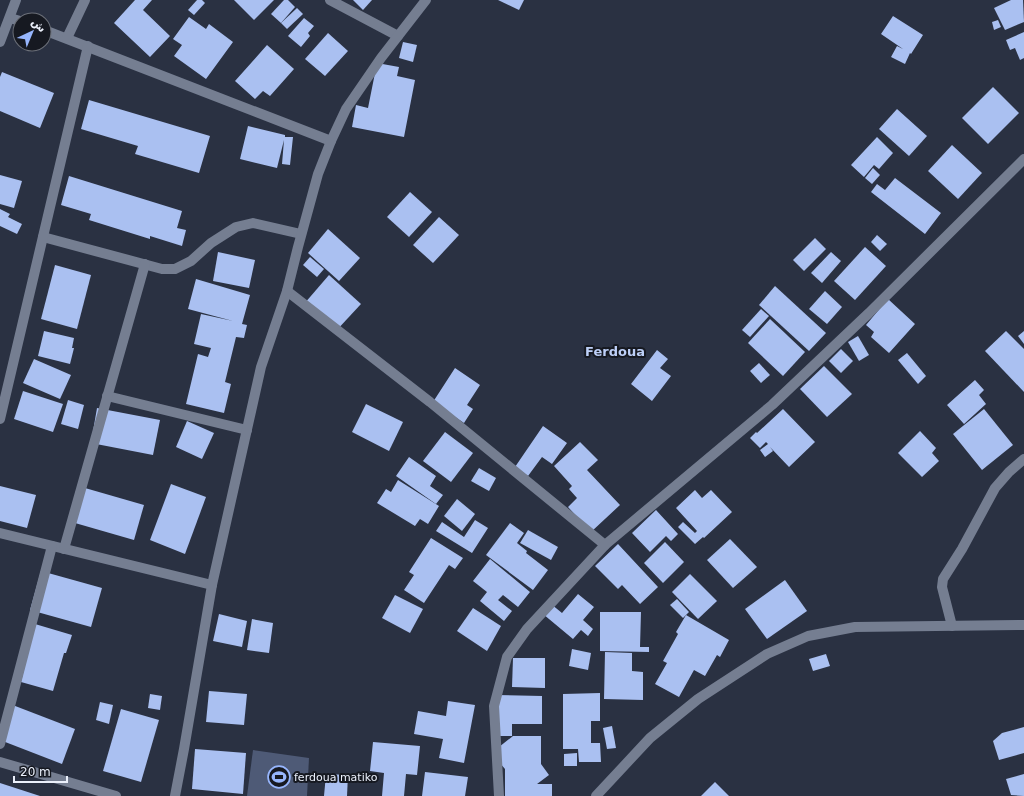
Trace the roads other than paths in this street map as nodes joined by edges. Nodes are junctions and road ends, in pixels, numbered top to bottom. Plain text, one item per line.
1 (16, 0) edge
2 (86, 0) edge
3 (330, 0) edge
4 (426, 0) edge
5 (10, 18) joint
6 (52, 33) edge
7 (398, 36) junction
8 (67, 38) junction
9 (0, 42) edge
10 (88, 46) junction
11 (331, 141) junction
12 (1024, 159) edge
13 (302, 234) junction
14 (43, 237) junction
15 (145, 264) junction
16 (287, 291) junction
17 (107, 396) junction
18 (0, 419) edge
19 (247, 430) junction
20 (1024, 459) edge
21 (0, 533) edge
22 (605, 545) junction
23 (52, 546) junction
24 (64, 549) junction
25 (212, 585) junction
26 (1024, 625) edge
27 (952, 626) junction
28 (0, 744) edge
29 (0, 762) edge
30 (116, 796) edge
31 (175, 796) edge
32 (499, 796) edge
33 (596, 796) edge

1 - 5 street
2 - 8 street
3 - 7 street
4 - 7 street
5 - 9 street
6 - 8 street
7 - 11 street
8 - 10 street
10 - 11 street
10 - 14 street
11 - 13 street
12 - 22 street
13 - 15 street
13 - 16 street
14 - 15 street
14 - 18 street
15 - 17 street
16 - 19 street
16 - 22 street
17 - 19 street
17 - 24 street
19 - 25 street
20 - 27 street
21 - 23 street
22 - 32 street
23 - 24 street
23 - 28 street
24 - 25 street
25 - 31 street
26 - 27 street
27 - 33 street
29 - 30 street

